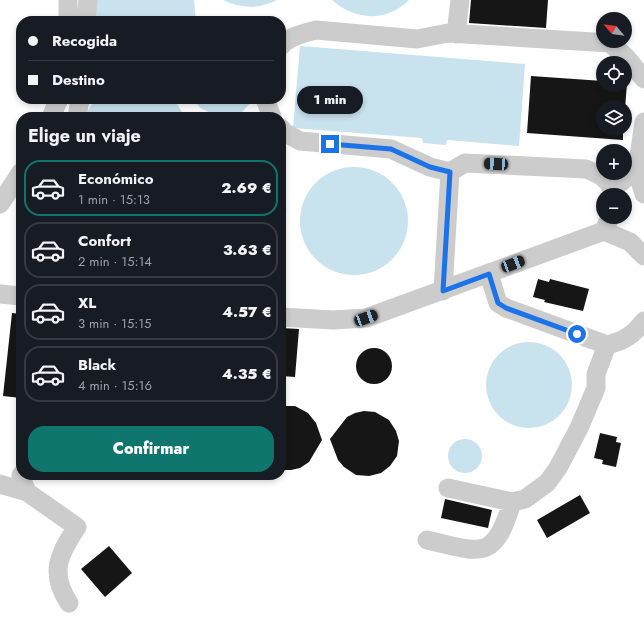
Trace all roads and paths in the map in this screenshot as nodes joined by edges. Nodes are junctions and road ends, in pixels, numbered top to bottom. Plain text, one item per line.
1 (68, 0) edge
2 (88, 0) edge
3 (460, 0) edge
4 (68, 16) edge
5 (86, 16) edge
6 (456, 34) junction
7 (286, 41) edge
8 (644, 78) edge
9 (644, 122) edge
10 (286, 133) edge
11 (637, 170) junction
12 (450, 172) junction
13 (16, 180) edge
14 (610, 188) edge
15 (617, 188) edge
16 (644, 194) edge
17 (0, 204) edge
18 (607, 224) edge
19 (637, 244) edge
20 (644, 256) edge
21 (489, 274) junction
22 (443, 291) junction
23 (0, 294) edge
24 (16, 296) edge
25 (286, 317) edge
26 (644, 321) edge
27 (607, 345) junction
28 (24, 483) edge
29 (0, 484) edge
30 (448, 488) dead end
31 (512, 502) junction
32 (427, 540) dead end
33 (69, 603) dead end

1 - 4 street
2 - 5 street
3 - 6 street
6 - 7 street
6 - 8 street
9 - 11 street
10 - 12 street
11 - 15 street
11 - 16 street
12 - 14 street
12 - 22 street
13 - 17 street
18 - 19 street
18 - 21 street
19 - 20 street
21 - 22 street
21 - 27 street
22 - 25 street
23 - 24 street
26 - 27 street
27 - 31 street
28 - 29 street
28 - 33 street
30 - 31 street
31 - 32 street

